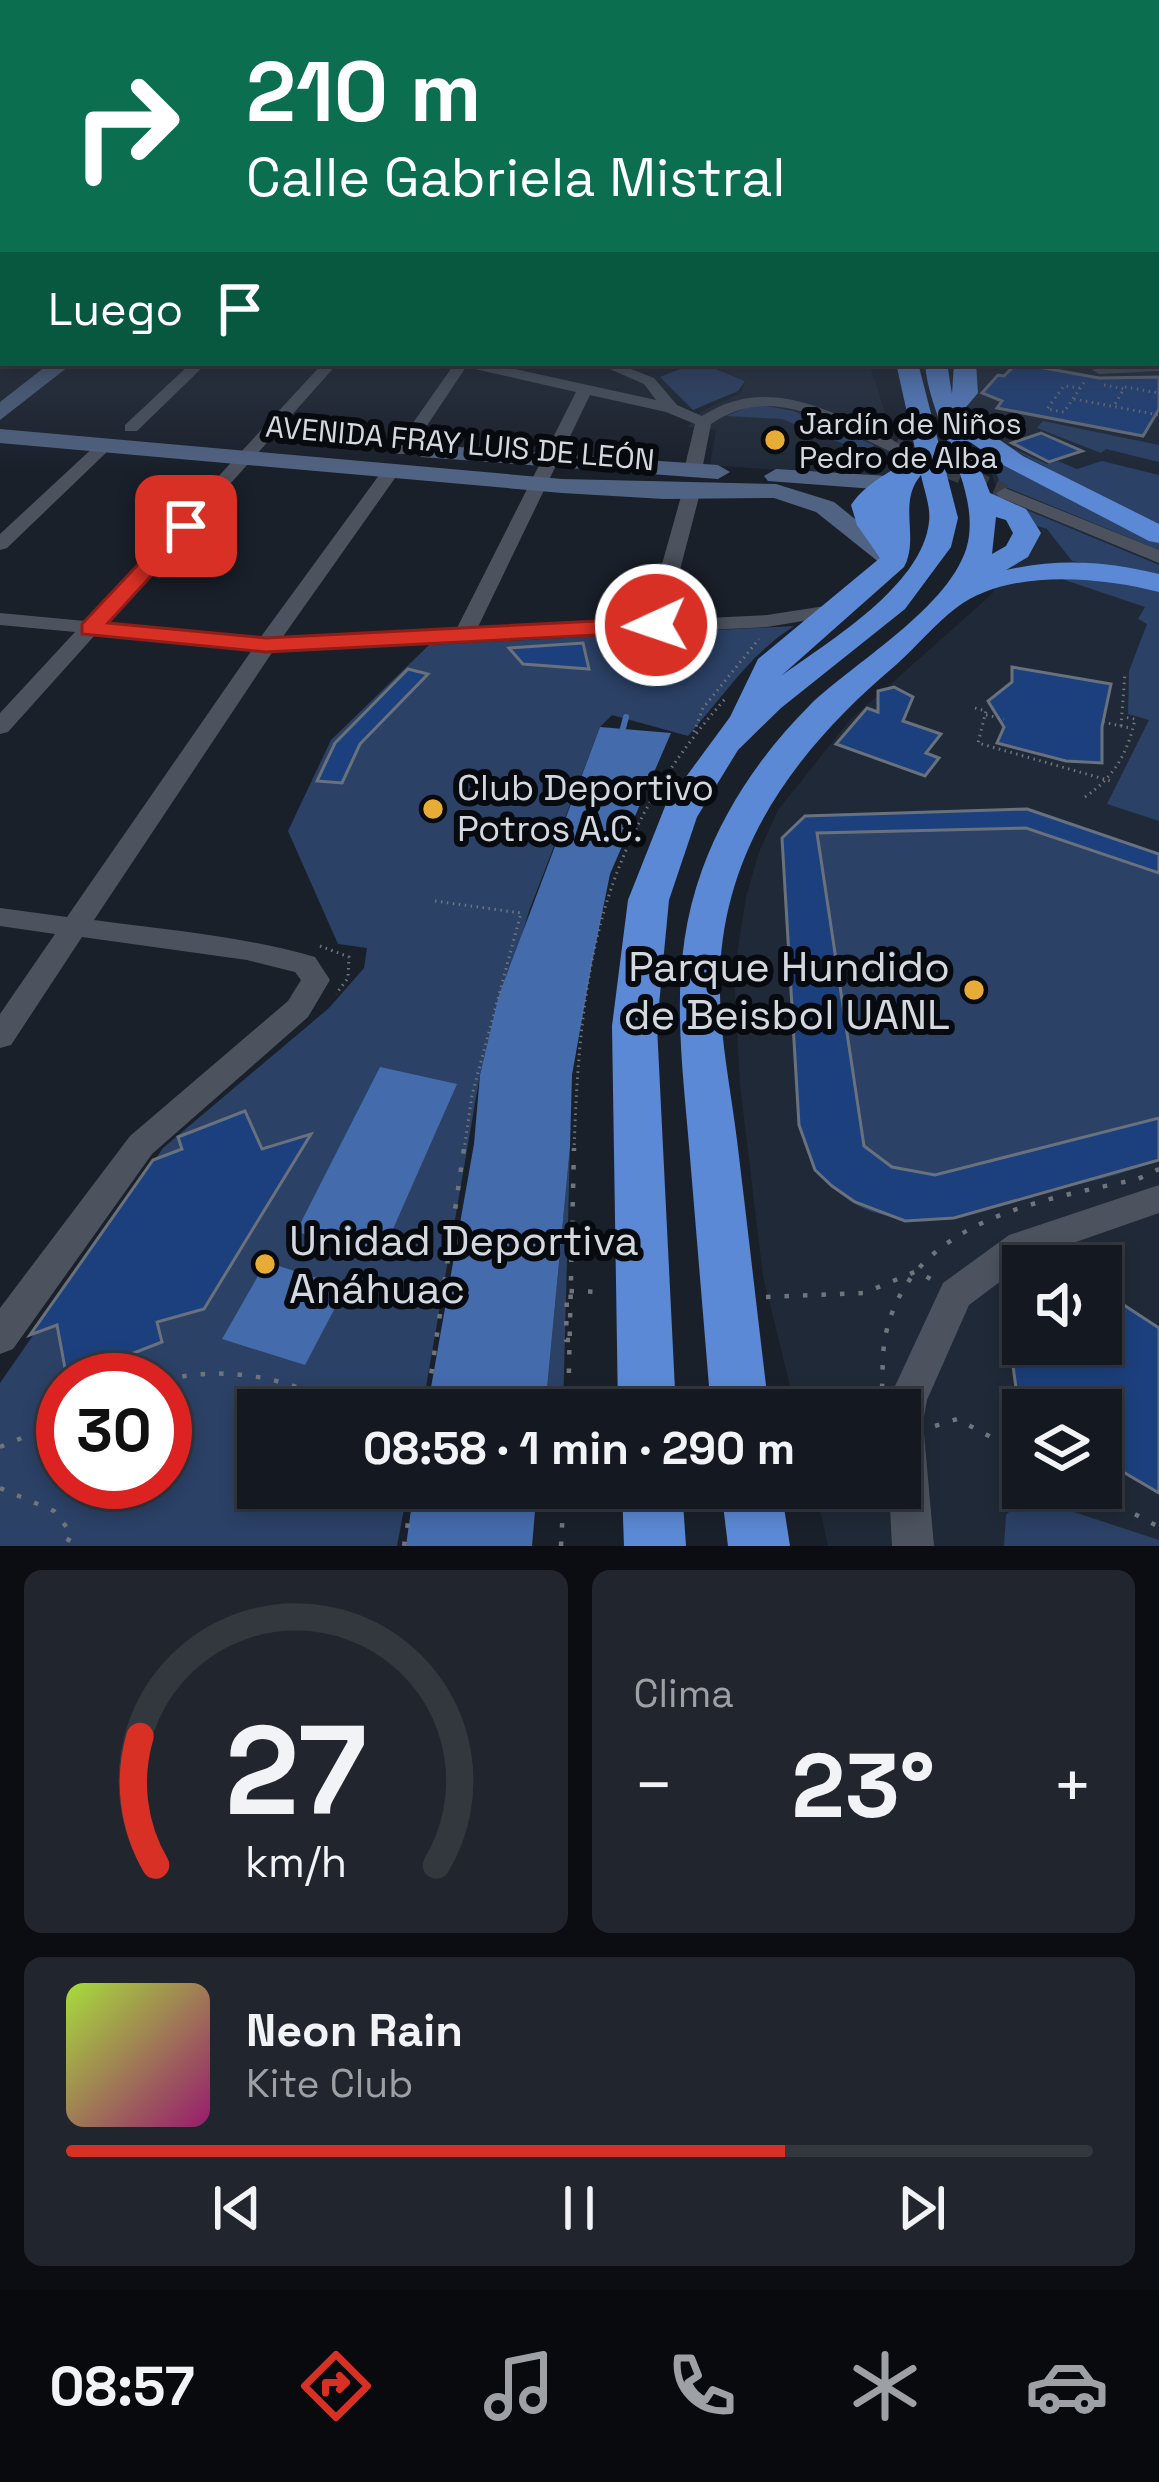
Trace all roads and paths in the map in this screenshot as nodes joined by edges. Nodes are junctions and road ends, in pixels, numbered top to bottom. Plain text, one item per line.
1 (37, 366) edge
2 (60, 366) edge
3 (197, 366) edge
4 (329, 366) edge
5 (463, 366) edge
6 (478, 366) edge
7 (612, 366) edge
8 (905, 366) edge
9 (937, 366) edge
10 (965, 366) edge
11 (1159, 367) edge
12 (1094, 373) joint
13 (1080, 388) junction
14 (585, 390) junction
15 (1159, 393) edge
16 (1055, 397) junction
17 (1072, 400) junction
18 (1113, 407) junction
19 (671, 408) junction
20 (949, 415) junction
21 (1159, 416) edge
22 (4, 420) edge
23 (703, 422) junction
24 (131, 428) junction
25 (895, 447) tunnel mouth
26 (103, 448) junction
27 (266, 450) junction
28 (233, 451) junction
29 (396, 461) junction
30 (906, 472) junction
31 (536, 475) junction
32 (692, 482) junction
33 (990, 495) junction
34 (1159, 535) edge
35 (0, 544) edge
36 (1159, 557) edge
37 (895, 558) junction
38 (1159, 583) edge
39 (954, 590) junction
40 (838, 610) junction
41 (0, 619) edge
42 (656, 625) junction
43 (90, 629) junction
44 (463, 636) junction
45 (765, 636) dead end
46 (266, 645) junction
47 (1125, 673) dead end
48 (975, 708) dead end
49 (985, 715) junction
50 (1123, 716) junction
51 (1004, 719) dead end
52 (746, 721) junction
53 (1103, 722) dead end
54 (1121, 726) junction
55 (0, 727) edge
56 (1134, 728) junction
57 (695, 734) dead end
58 (1111, 781) junction
59 (1085, 797) dead end
60 (435, 901) dead end
61 (0, 917) edge
62 (76, 927) junction
63 (0, 1037) edge
64 (1159, 1199) edge
65 (567, 1291) dead end
66 (956, 1294) junction
67 (795, 1298) dead end
68 (0, 1337) edge
69 (571, 1340) dead end
70 (192, 1375) edge
71 (299, 1389) edge
72 (429, 1389) edge
73 (646, 1389) edge
74 (738, 1389) edge
75 (36, 1432) edge
76 (932, 1443) dead end
77 (1002, 1444) edge
78 (0, 1447) edge
79 (0, 1488) edge
80 (1122, 1507) edge
81 (410, 1509) edge
82 (563, 1509) edge
83 (653, 1509) edge
84 (754, 1509) edge
85 (1159, 1527) edge
86 (65, 1546) edge
87 (404, 1546) edge
88 (562, 1546) edge
89 (655, 1546) edge
90 (759, 1546) edge
91 (913, 1546) edge

1 - 22 street
2 - 22 street
3 - 24 street
4 - 27 street
5 - 29 street
6 - 14 street
7 - 19 street
8 - 30 highway
9 - 20 highway
10 - 20 highway
11 - 12 street
12 - 13 path
13 - 16 path
13 - 17 path
14 - 19 street
14 - 31 street
15 - 18 path
16 - 17 path
16 - 17 path
17 - 18 path
18 - 21 path
19 - 23 street
20 - 33 highway
20 - 34 highway
22 - 24 street, AVENIDA FRAY LUIS DE LEÓN
22 - 26 street, AVENIDA FRAY LUIS DE LEÓN
23 - 25 street
23 - 32 street
24 - 28 street, AVENIDA FRAY LUIS DE LEÓN
26 - 28 street, AVENIDA FRAY LUIS DE LEÓN
26 - 35 street
27 - 28 street, AVENIDA FRAY LUIS DE LEÓN
27 - 29 street, AVENIDA FRAY LUIS DE LEÓN
27 - 29 street, AVENIDA FRAY LUIS DE LEÓN
28 - 43 street
29 - 31 street, AVENIDA FRAY LUIS DE LEÓN
29 - 46 street
30 - 32 street, AVENIDA FRAY LUIS DE LEÓN
30 - 37 highway
30 - 52 highway
31 - 32 street, AVENIDA FRAY LUIS DE LEÓN
31 - 32 street, AVENIDA FRAY LUIS DE LEÓN
31 - 44 street
32 - 37 street, AVENIDA FRAY LUIS DE LEÓN
32 - 42 street
33 - 36 street
33 - 39 highway
37 - 40 highway
38 - 39 highway
39 - 74 highway
40 - 42 street
40 - 52 highway
41 - 43 street
42 - 44 street
43 - 46 street
43 - 55 street
44 - 46 street
45 - 57 path
46 - 62 street
47 - 50 path
48 - 49 path
49 - 51 path
49 - 58 path
50 - 54 path
50 - 56 path
52 - 73 highway
53 - 54 path
54 - 56 path
56 - 58 path
58 - 59 path
60 - 72 path
61 - 62 street
62 - 63 street
62 - 68 street
64 - 66 street
65 - 69 path
66 - 67 path
66 - 91 street
70 - 71 path
75 - 78 path
76 - 77 path
79 - 86 path
80 - 85 path
81 - 87 path
82 - 88 path
83 - 89 highway
84 - 90 highway

